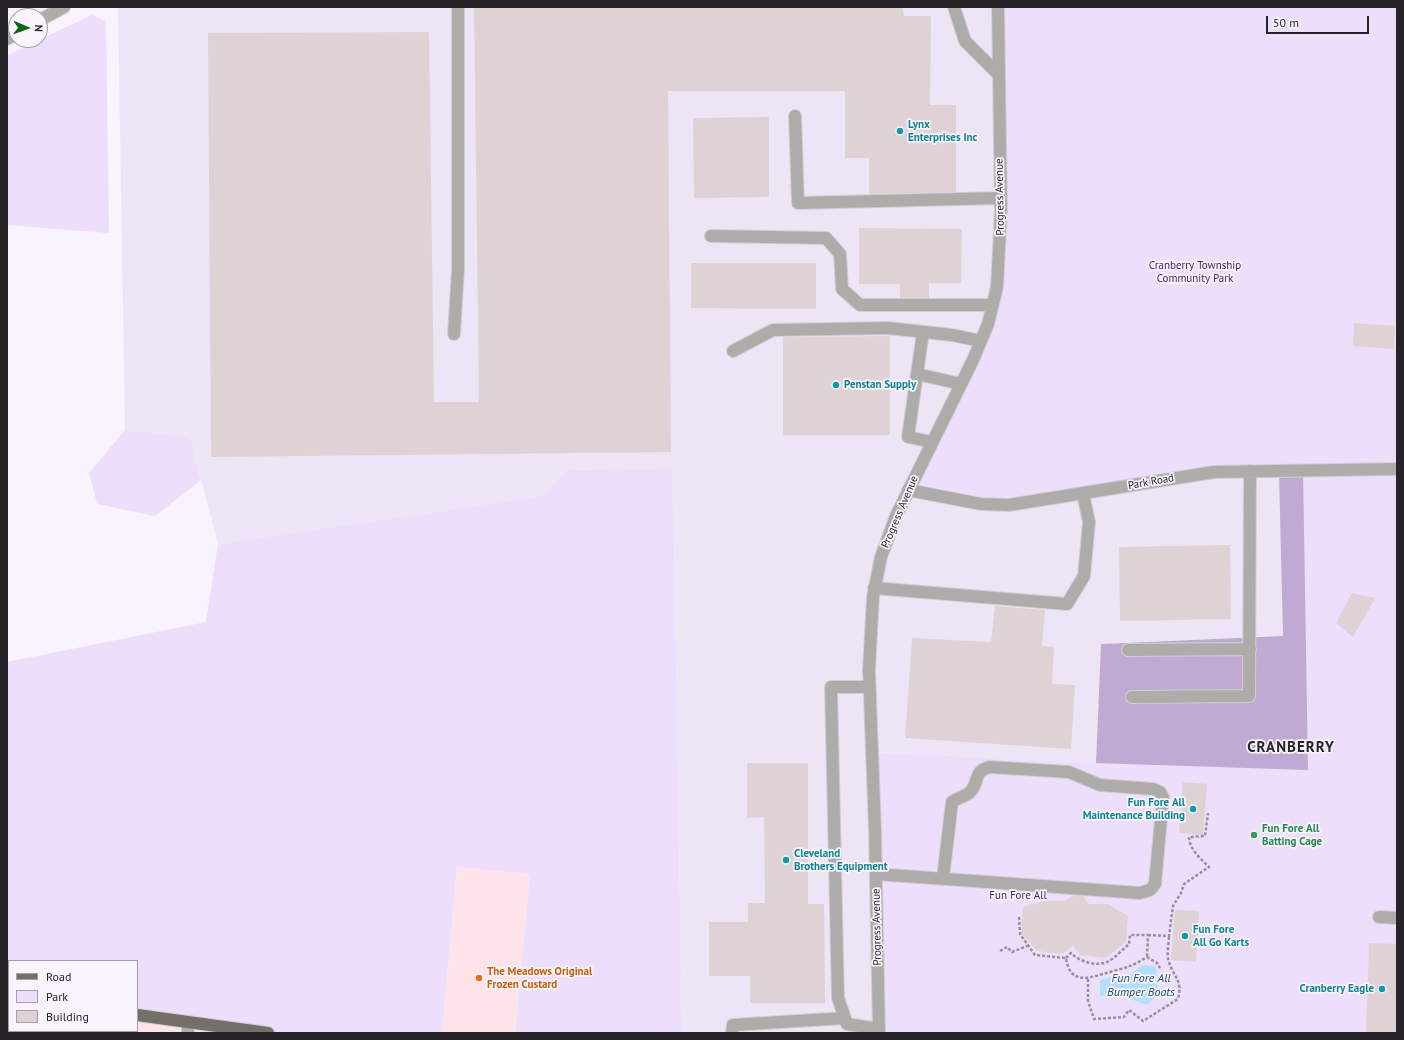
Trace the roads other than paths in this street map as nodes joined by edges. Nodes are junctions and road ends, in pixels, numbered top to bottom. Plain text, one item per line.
1 (64, 7) edge
2 (458, 7) edge
3 (952, 7) edge
4 (998, 7) edge
5 (48, 16) edge
6 (998, 74) junction
7 (795, 116) dead end
8 (1000, 198) junction
9 (711, 236) dead end
10 (993, 305) junction
11 (923, 332) junction
12 (454, 334) dead end
13 (981, 341) junction
14 (733, 351) dead end
15 (917, 374) junction
16 (961, 384) junction
17 (932, 442) junction
18 (1397, 469) edge
19 (1250, 471) junction
20 (908, 490) junction
21 (1083, 494) junction
22 (874, 588) junction
23 (1250, 649) junction
24 (1128, 650) dead end
25 (869, 687) junction
26 (1132, 697) dead end
27 (876, 874) junction
28 (943, 878) junction
29 (1379, 917) dead end
30 (1397, 918) edge
31 (138, 1015) edge
32 (845, 1018) junction
33 (188, 1028) edge
34 (879, 1031) edge
35 (268, 1033) edge
36 (732, 1033) edge

1 - 5 street
2 - 12 street
3 - 6 street
4 - 6 street, Progress Avenue
6 - 8 street, Progress Avenue
7 - 8 street
8 - 10 street, Progress Avenue
9 - 10 street
10 - 13 street, Progress Avenue
11 - 13 street
11 - 14 street
11 - 15 street
13 - 16 street, Progress Avenue
15 - 16 street
15 - 17 street
16 - 17 street, Progress Avenue
17 - 20 street, Progress Avenue
18 - 19 street, Park Road
19 - 21 street, Park Road
19 - 23 street
20 - 21 street, Park Road
20 - 22 street, Progress Avenue
21 - 22 street
22 - 25 street, Progress Avenue
23 - 24 street
23 - 26 street
25 - 27 street, Progress Avenue
25 - 32 street
27 - 28 street
27 - 34 street, Progress Avenue
28 - 28 street
29 - 30 street
31 - 33 main road
32 - 34 street
32 - 36 street
33 - 35 main road

